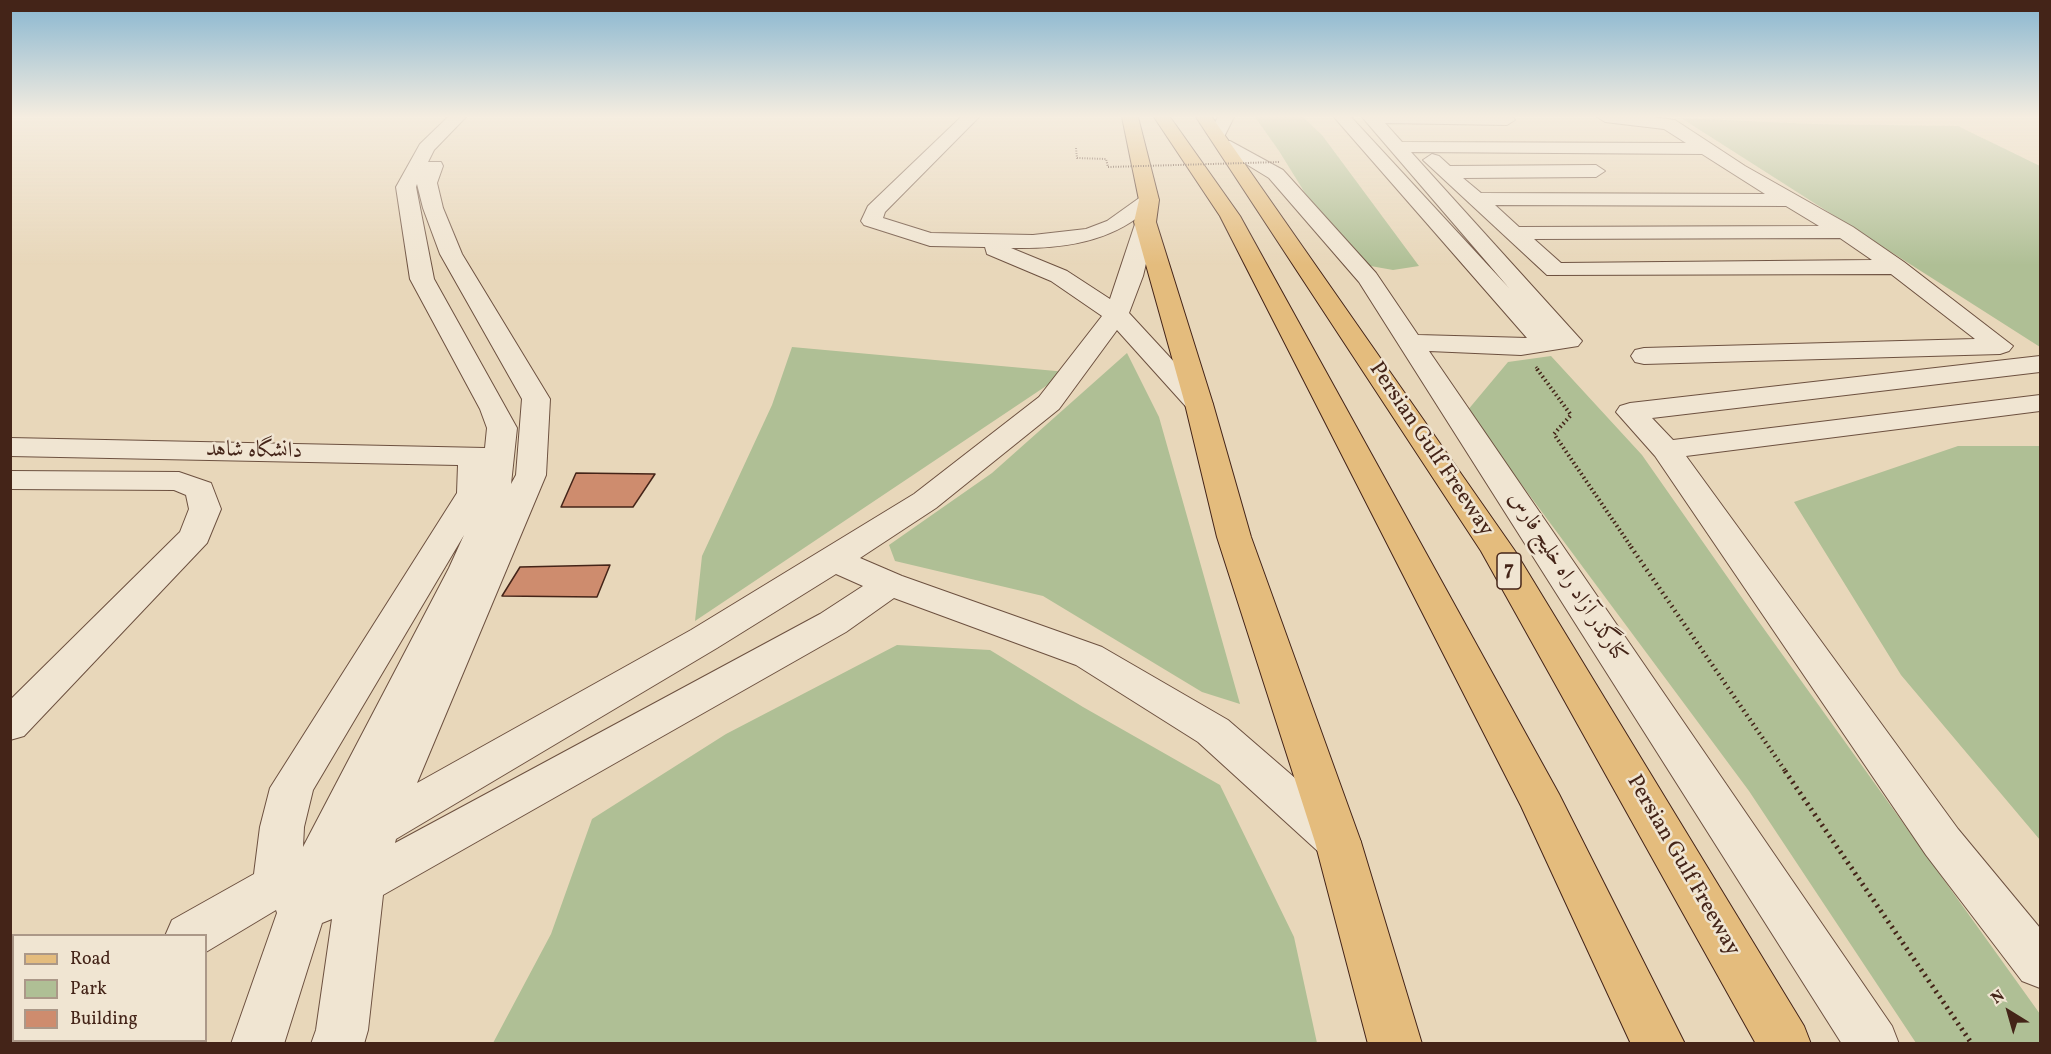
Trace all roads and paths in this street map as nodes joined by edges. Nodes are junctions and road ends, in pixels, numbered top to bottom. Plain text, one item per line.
1 (417, 166) edge
2 (433, 166) edge
3 (920, 166) edge
4 (1108, 166) edge
5 (1136, 166) edge
6 (1139, 166) edge
7 (1196, 166) edge
8 (1243, 166) edge
9 (1266, 166) edge
10 (1383, 166) edge
11 (1418, 166) edge
12 (1437, 166) edge
13 (1733, 166) edge
14 (1703, 170) dead end
15 (1738, 170) junction
16 (1609, 171) dead end
17 (1445, 172) junction
18 (1479, 199) junction
19 (1790, 200) junction
20 (1147, 211) junction
21 (1515, 232) junction
22 (1845, 232) junction
23 (971, 240) junction
24 (1896, 267) junction
25 (1116, 314) junction
26 (1410, 342) junction
27 (1533, 344) junction
28 (1644, 356) dead end
29 (2040, 364) edge
30 (2040, 403) edge
31 (1199, 404) junction
32 (10, 447) edge
33 (1666, 450) junction
34 (486, 457) junction
35 (10, 480) edge
36 (834, 560) junction
37 (890, 584) junction
38 (10, 725) edge
39 (377, 825) junction
40 (1338, 842) junction
41 (342, 870) junction
42 (291, 896) junction
43 (194, 934) edge
44 (2040, 965) edge
45 (257, 1044) edge
46 (337, 1044) edge
47 (1395, 1044) edge
48 (1659, 1044) edge
49 (1785, 1044) edge
50 (1873, 1044) edge
51 (1972, 1044) edge

1 - 34 street
2 - 39 street
3 - 23 street
4 - 5 path, bridge
6 - 20 main road
7 - 48 main road
8 - 49 main road, Persian Gulf Freeway / 7
9 - 26 street, کنارگذر آزاد راه خلیج فارس
10 - 27 street
11 - 27 street
12 - 17 street
13 - 15 street
14 - 15 street
15 - 19 street
16 - 17 street
17 - 18 street
18 - 19 street
18 - 21 street
19 - 22 street
20 - 23 street
20 - 25 street
20 - 31 main road
21 - 22 street
21 - 24 street
22 - 24 street
23 - 25 street
24 - 28 street
25 - 31 street
25 - 36 street
26 - 27 street
26 - 50 street, کنارگذر آزاد راه خلیج فارس
27 - 51 path
29 - 33 street
30 - 33 street
31 - 40 main road
32 - 34 street, دانشگاه شاهد
33 - 44 street
34 - 41 street
34 - 42 street
35 - 38 street
36 - 37 street
36 - 39 street
37 - 40 street
37 - 41 street
39 - 41 street
40 - 47 main road
41 - 42 street
41 - 46 street
42 - 43 street
42 - 45 street

